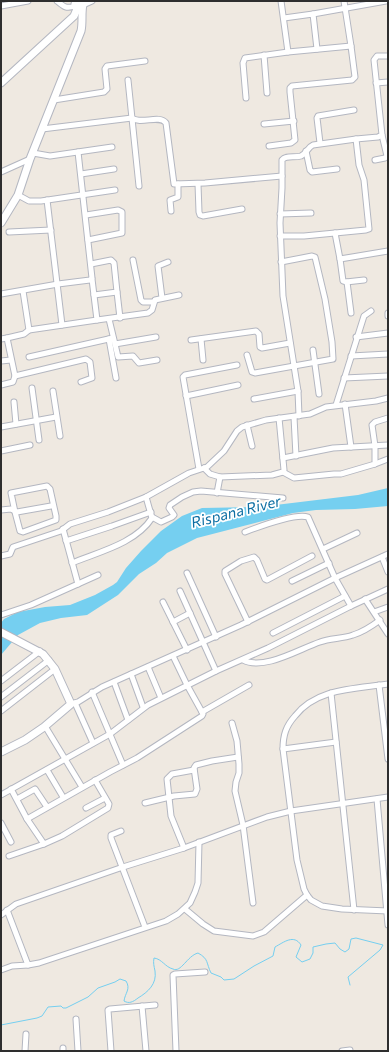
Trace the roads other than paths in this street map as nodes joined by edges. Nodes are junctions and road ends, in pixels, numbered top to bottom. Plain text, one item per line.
1 (28, 1) edge
2 (57, 1) edge
3 (92, 1) edge
4 (281, 1) edge
5 (344, 1) edge
6 (386, 1) edge
7 (79, 5) edge
8 (1, 6) edge
9 (346, 8) junction
10 (313, 14) junction
11 (284, 18) junction
12 (351, 46) junction
13 (317, 50) junction
14 (288, 52) junction
15 (264, 55) junction
16 (388, 56) edge
17 (144, 61) dead end
18 (128, 80) dead end
19 (388, 82) edge
20 (1, 83) edge
21 (376, 83) junction
22 (267, 93) dead end
23 (246, 98) dead end
24 (54, 100) junction
25 (354, 110) dead end
26 (132, 118) junction
27 (294, 121) junction
28 (264, 124) dead end
29 (42, 128) junction
30 (382, 135) junction
31 (356, 139) junction
32 (320, 143) junction
33 (269, 146) dead end
34 (112, 147) dead end
35 (78, 152) junction
36 (306, 152) junction
37 (32, 156) junction
38 (375, 160) dead end
39 (114, 169) dead end
40 (337, 170) dead end
41 (1, 172) edge
42 (81, 174) junction
43 (282, 176) junction
44 (178, 184) junction
45 (198, 184) junction
46 (139, 186) dead end
47 (115, 190) dead end
48 (84, 194) junction
49 (18, 195) junction
50 (47, 200) junction
51 (242, 209) dead end
52 (171, 211) dead end
53 (280, 214) junction
54 (311, 214) dead end
55 (86, 215) junction
56 (1, 221) edge
57 (51, 230) junction
58 (9, 232) dead end
59 (335, 233) junction
60 (280, 236) junction
61 (88, 240) junction
62 (388, 251) edge
63 (340, 259) junction
64 (133, 260) dead end
65 (168, 262) dead end
66 (281, 262) junction
67 (91, 264) junction
68 (92, 279) junction
69 (364, 280) dead end
70 (347, 282) junction
71 (58, 284) junction
72 (23, 291) junction
73 (117, 292) junction
74 (1, 294) edge
75 (94, 295) junction
76 (179, 295) dead end
77 (162, 298) junction
78 (154, 302) junction
79 (371, 311) dead end
80 (351, 313) dead end
81 (388, 313) edge
82 (388, 316) edge
83 (120, 318) junction
84 (109, 319) junction
85 (97, 320) junction
86 (62, 326) junction
87 (29, 330) junction
88 (388, 332) edge
89 (156, 337) dead end
90 (7, 338) junction
91 (356, 338) junction
92 (1, 339) edge
93 (201, 339) junction
94 (191, 340) dead end
95 (112, 341) junction
96 (290, 343) junction
97 (313, 350) dead end
98 (388, 354) edge
99 (248, 355) dead end
100 (351, 356) junction
101 (29, 357) dead end
102 (11, 360) junction
103 (157, 360) dead end
104 (204, 360) dead end
105 (1, 362) edge
106 (315, 362) junction
107 (237, 365) dead end
108 (294, 366) junction
109 (15, 376) junction
110 (388, 376) edge
111 (116, 378) dead end
112 (344, 378) junction
113 (81, 382) dead end
114 (1, 385) edge
115 (238, 385) dead end
116 (32, 388) dead end
117 (52, 391) dead end
118 (298, 391) junction
119 (319, 394) dead end
120 (186, 396) junction
121 (254, 398) dead end
122 (388, 398) edge
123 (14, 402) dead end
124 (345, 404) junction
125 (336, 405) junction
126 (297, 416) junction
127 (56, 417) junction
128 (279, 418) junction
129 (388, 418) edge
130 (36, 421) junction
131 (16, 424) junction
132 (247, 425) junction
133 (1, 427) edge
134 (60, 436) dead end
135 (39, 440) dead end
136 (30, 445) dead end
137 (388, 445) edge
138 (252, 446) dead end
139 (375, 446) junction
140 (351, 447) junction
141 (1, 450) edge
142 (296, 456) junction
143 (283, 458) junction
144 (388, 459) edge
145 (375, 464) junction
146 (202, 469) junction
147 (283, 472) junction
148 (220, 477) junction
149 (218, 493) junction
150 (146, 497) junction
151 (283, 498) dead end
152 (51, 506) dead end
153 (1, 510) edge
154 (15, 512) junction
155 (151, 514) junction
156 (63, 529) junction
157 (245, 532) dead end
158 (357, 533) dead end
159 (66, 541) junction
160 (323, 549) junction
161 (388, 554) edge
162 (1, 556) edge
163 (312, 556) dead end
164 (382, 557) junction
165 (72, 563) junction
166 (329, 563) junction
167 (388, 572) edge
168 (187, 573) dead end
169 (98, 575) dead end
170 (335, 578) junction
171 (292, 582) dead end
172 (78, 584) junction
173 (388, 589) edge
174 (180, 591) dead end
175 (345, 596) junction
176 (365, 599) junction
177 (163, 602) dead end
178 (351, 606) junction
179 (388, 606) edge
180 (374, 612) junction
181 (190, 613) junction
182 (1, 615) edge
183 (380, 620) junction
184 (173, 622) junction
185 (248, 622) junction
186 (1, 632) edge
187 (272, 633) dead end
188 (388, 634) edge
189 (216, 637) junction
190 (204, 643) junction
191 (187, 650) junction
192 (40, 651) junction
193 (173, 656) junction
194 (49, 660) junction
195 (243, 660) junction
196 (148, 667) junction
197 (55, 669) junction
198 (216, 671) junction
199 (131, 674) junction
200 (1, 681) edge
201 (114, 682) junction
202 (388, 684) edge
203 (186, 685) junction
204 (249, 685) dead end
205 (379, 685) junction
206 (92, 692) junction
207 (331, 692) junction
208 (1, 697) edge
209 (160, 698) junction
210 (73, 703) junction
211 (143, 707) junction
212 (1, 711) edge
213 (202, 712) junction
214 (128, 720) junction
215 (232, 723) dead end
216 (45, 726) junction
217 (110, 734) junction
218 (387, 741) edge
219 (336, 742) junction
220 (92, 743) junction
221 (283, 749) junction
222 (1, 752) edge
223 (238, 757) junction
224 (66, 759) junction
225 (388, 759) edge
226 (123, 764) junction
227 (46, 770) junction
228 (194, 770) junction
229 (95, 780) junction
230 (82, 787) junction
231 (11, 789) junction
232 (1, 795) edge
233 (63, 797) junction
234 (169, 797) junction
235 (388, 797) edge
236 (105, 798) junction
237 (17, 799) junction
238 (377, 799) junction
239 (145, 803) dead end
240 (343, 804) junction
241 (47, 807) junction
242 (86, 808) dead end
243 (291, 812) junction
244 (28, 819) junction
245 (1, 823) edge
246 (243, 826) junction
247 (121, 831) dead end
248 (11, 842) dead end
249 (199, 842) junction
250 (44, 844) junction
251 (184, 848) junction
252 (9, 856) dead end
253 (123, 867) junction
254 (307, 895) junction
255 (253, 902) dead end
256 (185, 909) junction
257 (7, 910) junction
258 (354, 910) junction
259 (388, 911) edge
260 (1, 916) edge
261 (388, 926) edge
262 (145, 928) junction
263 (28, 965) junction
264 (1, 970) edge
265 (204, 972) dead end
266 (155, 1005) dead end
267 (142, 1006) junction
268 (76, 1019) dead end
269 (26, 1034) dead end
270 (350, 1050) edge
271 (25, 1051) edge
272 (78, 1051) edge
273 (111, 1051) edge
274 (146, 1051) edge
275 (176, 1051) edge
276 (342, 1051) edge

1 - 8 street
2 - 7 street
3 - 7 street
4 - 11 street
5 - 9 street
6 - 9 street
7 - 20 main road
7 - 24 main road
9 - 10 street
9 - 12 street
10 - 11 street
10 - 13 street
11 - 14 street
12 - 13 street
12 - 27 street
13 - 14 street
14 - 15 street
15 - 22 street
15 - 23 street
16 - 21 street
17 - 24 street
18 - 26 street
19 - 21 street
21 - 30 street
24 - 29 main road
25 - 32 street
26 - 29 street
26 - 44 street
26 - 46 street
27 - 28 street
27 - 33 street
29 - 37 main road
30 - 31 street
30 - 38 street
31 - 32 street
31 - 59 street
32 - 36 street
34 - 35 street
35 - 37 street
35 - 42 street
36 - 40 street
36 - 43 street
37 - 41 street
37 - 49 main road
39 - 42 street
42 - 48 street
43 - 45 street
43 - 53 street
44 - 45 street
44 - 52 street
45 - 51 street
47 - 48 street
48 - 50 street
48 - 55 street
49 - 50 street
49 - 56 main road
50 - 57 street
53 - 54 street
53 - 60 street
55 - 61 street
55 - 61 street
57 - 58 street
57 - 71 street
59 - 60 street
59 - 63 street
60 - 66 street
61 - 67 street
62 - 63 street
63 - 70 street
64 - 78 street
65 - 77 street
66 - 96 street
66 - 106 street
67 - 68 street
67 - 73 street
68 - 71 street
68 - 75 street
69 - 70 street
70 - 80 street
71 - 72 street
71 - 86 street
72 - 74 street
72 - 87 street
73 - 75 street
73 - 83 street
75 - 85 street
76 - 77 street
77 - 78 street
78 - 83 street
79 - 91 street
81 - 82 street
83 - 84 street
84 - 85 street
84 - 95 street
85 - 86 street
86 - 87 street
87 - 90 street
88 - 91 street
89 - 95 street
90 - 92 street
90 - 102 street
91 - 100 street
93 - 94 street
93 - 96 street
93 - 104 street
95 - 101 street
95 - 103 street
95 - 111 street
96 - 108 street
97 - 106 street
98 - 100 street
99 - 108 street
100 - 112 street
102 - 105 street
102 - 109 street
106 - 108 street
106 - 119 street
107 - 120 street
108 - 118 street
109 - 113 street
109 - 114 street
110 - 112 street
112 - 125 street
115 - 120 street
116 - 130 street
117 - 127 street
118 - 121 street
118 - 126 street
120 - 146 street
122 - 124 street
123 - 131 street
124 - 125 street
124 - 140 street
125 - 126 street
126 - 128 street
126 - 142 street
127 - 130 street
127 - 134 street
128 - 132 street
128 - 143 street
129 - 139 street
130 - 131 street
130 - 135 street
131 - 133 street
132 - 138 street
132 - 146 street
136 - 141 street
137 - 139 street
139 - 140 street
139 - 145 street
140 - 142 street
142 - 143 street
143 - 147 street
144 - 145 street
145 - 147 street
146 - 148 street
146 - 150 street
147 - 148 street
148 - 149 street
149 - 151 street
149 - 155 street
150 - 155 street
150 - 156 street
152 - 154 street
153 - 154 street
154 - 154 street
155 - 159 street
155 - 165 street
156 - 159 street
156 - 162 street
157 - 160 street
158 - 160 street
159 - 165 street
160 - 166 street
161 - 164 street
163 - 185 street
164 - 167 street
164 - 170 street
165 - 172 street
166 - 170 street
166 - 171 street
168 - 189 street
169 - 172 street
170 - 175 street
170 - 185 street
172 - 182 street
173 - 176 street
174 - 181 street
175 - 178 street
175 - 187 street
176 - 178 street
176 - 180 street
177 - 184 street
178 - 195 street
179 - 180 street
180 - 183 street
181 - 184 street
181 - 190 street
183 - 188 street
183 - 195 street
184 - 191 street
185 - 189 street
186 - 192 main road
189 - 190 street
190 - 191 street
190 - 198 street
191 - 193 street
192 - 194 main road
192 - 200 street
193 - 196 street
193 - 203 street
194 - 197 main road
194 - 208 street
195 - 198 street
196 - 199 street
196 - 209 street
197 - 210 main road
197 - 212 street
198 - 203 street
199 - 201 street
199 - 211 street
201 - 206 street
201 - 214 street
202 - 205 street
203 - 209 street
203 - 213 street
204 - 213 street
205 - 207 street
205 - 218 street
206 - 210 street
206 - 217 street
207 - 219 street
207 - 221 street
209 - 211 street
210 - 216 main road
210 - 220 street
211 - 214 street
213 - 226 street
214 - 217 street
215 - 223 street
216 - 222 main road
216 - 224 street
217 - 220 street
217 - 226 street
218 - 225 street
219 - 221 street
219 - 240 street
220 - 224 street
221 - 243 street
223 - 228 street
223 - 246 street
224 - 227 street
224 - 230 street
226 - 229 street
227 - 231 street
227 - 233 street
228 - 234 street
228 - 234 street
229 - 230 street
229 - 236 street
230 - 233 street
231 - 232 street
231 - 237 street
233 - 241 street
234 - 239 street
234 - 251 street
235 - 238 street
236 - 242 street
236 - 250 street
237 - 241 street
237 - 244 street
238 - 240 street
238 - 259 street
240 - 243 street
240 - 258 street
241 - 244 street
243 - 246 street
243 - 254 street
244 - 250 street
245 - 248 street
246 - 249 street
246 - 255 street
247 - 253 street
249 - 251 street
249 - 256 street
250 - 252 street
251 - 253 street
253 - 257 street
253 - 262 street
254 - 256 street
254 - 258 street
256 - 262 street
257 - 260 street
257 - 263 street
258 - 259 street
259 - 261 street
262 - 263 street
263 - 264 street
265 - 275 street
266 - 267 street
267 - 273 street
267 - 274 street
268 - 272 street
269 - 271 street
270 - 276 street

